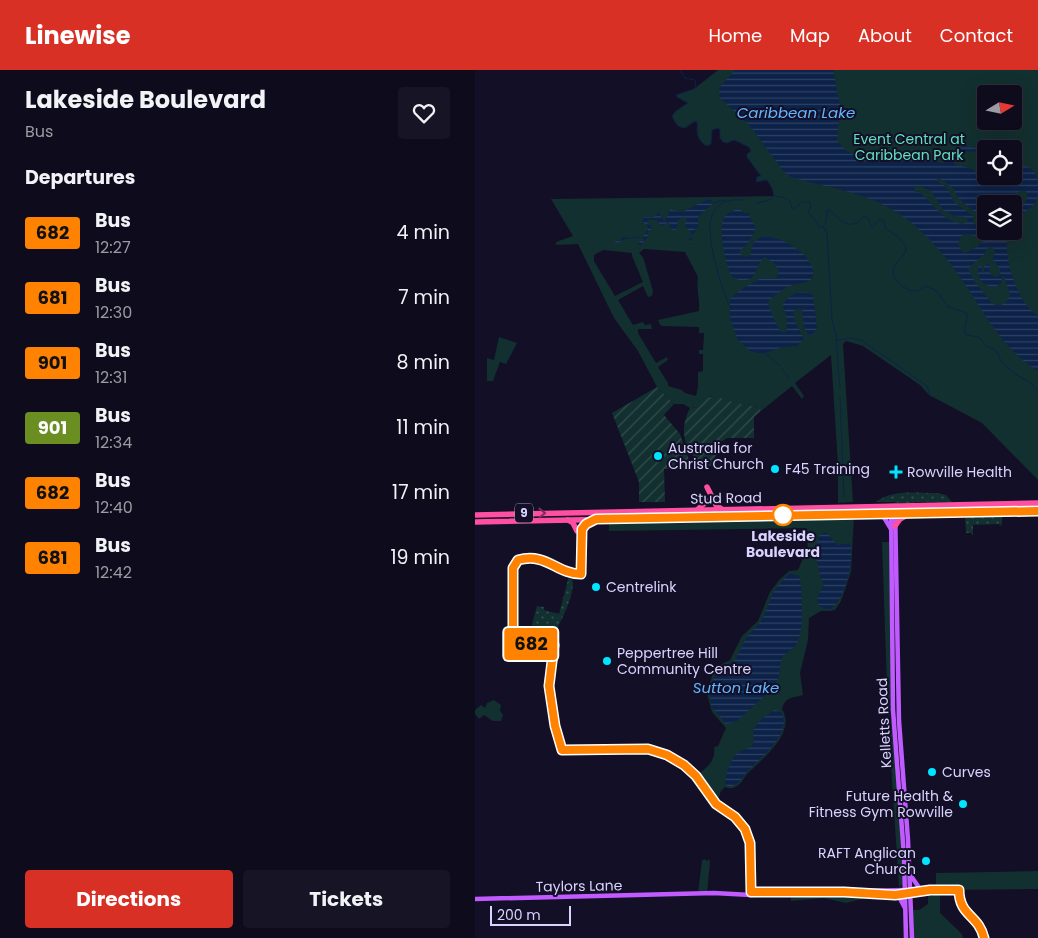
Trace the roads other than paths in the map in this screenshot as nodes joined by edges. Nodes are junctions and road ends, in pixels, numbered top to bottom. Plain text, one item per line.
1 (707, 487) dead end
2 (707, 501) dead end
3 (1038, 503) edge
4 (893, 506) junction
5 (723, 510) junction
6 (696, 511) junction
7 (1038, 511) edge
8 (882, 514) junction
9 (893, 514) junction
10 (909, 514) junction
11 (478, 515) edge
12 (596, 519) junction
13 (567, 520) junction
14 (512, 521) junction
15 (475, 522) edge
16 (893, 528) junction
17 (577, 531) dead end
18 (581, 538) dead end
19 (910, 875) junction
20 (905, 881) junction
21 (920, 889) dead end
22 (891, 891) junction
23 (908, 892) junction
24 (878, 893) junction
25 (895, 895) junction
26 (475, 899) edge
27 (905, 910) junction
28 (906, 938) edge
29 (912, 938) edge

1 - 5 highway
2 - 6 highway
3 - 4 highway, Stud Road / 9
4 - 5 highway, Stud Road / 9
4 - 9 main road, Kelletts Road
5 - 6 highway, Stud Road / 9
11 -> 6 highway, Stud Road / 9
7 - 10 highway, Stud Road / 9
8 - 9 highway, Stud Road / 9
8 - 12 highway, Stud Road / 9
8 - 16 main road
9 - 10 highway, Stud Road / 9
9 - 16 main road, Kelletts Road
10 - 16 highway
11 - 14 highway
12 - 13 highway, Stud Road / 9
12 - 18 highway
13 - 14 highway, Stud Road / 9
13 - 17 highway
14 - 15 highway, Stud Road / 9
16 - 19 main road, Kelletts Road
16 - 20 main road, Kelletts Road
19 - 21 main road
19 - 23 main road, Kelletts Road
20 - 22 main road
20 - 23 main road, Kelletts Road
22 - 23 main road, Taylors Lane
22 - 24 main road, Taylors Lane
23 - 25 main road, Taylors Lane
23 - 27 main road, Kelletts Road
23 - 29 main road, Kelletts Road
24 - 25 main road, Taylors Lane
24 - 26 main road, Taylors Lane
25 - 27 main road
27 - 28 main road, Kelletts Road

